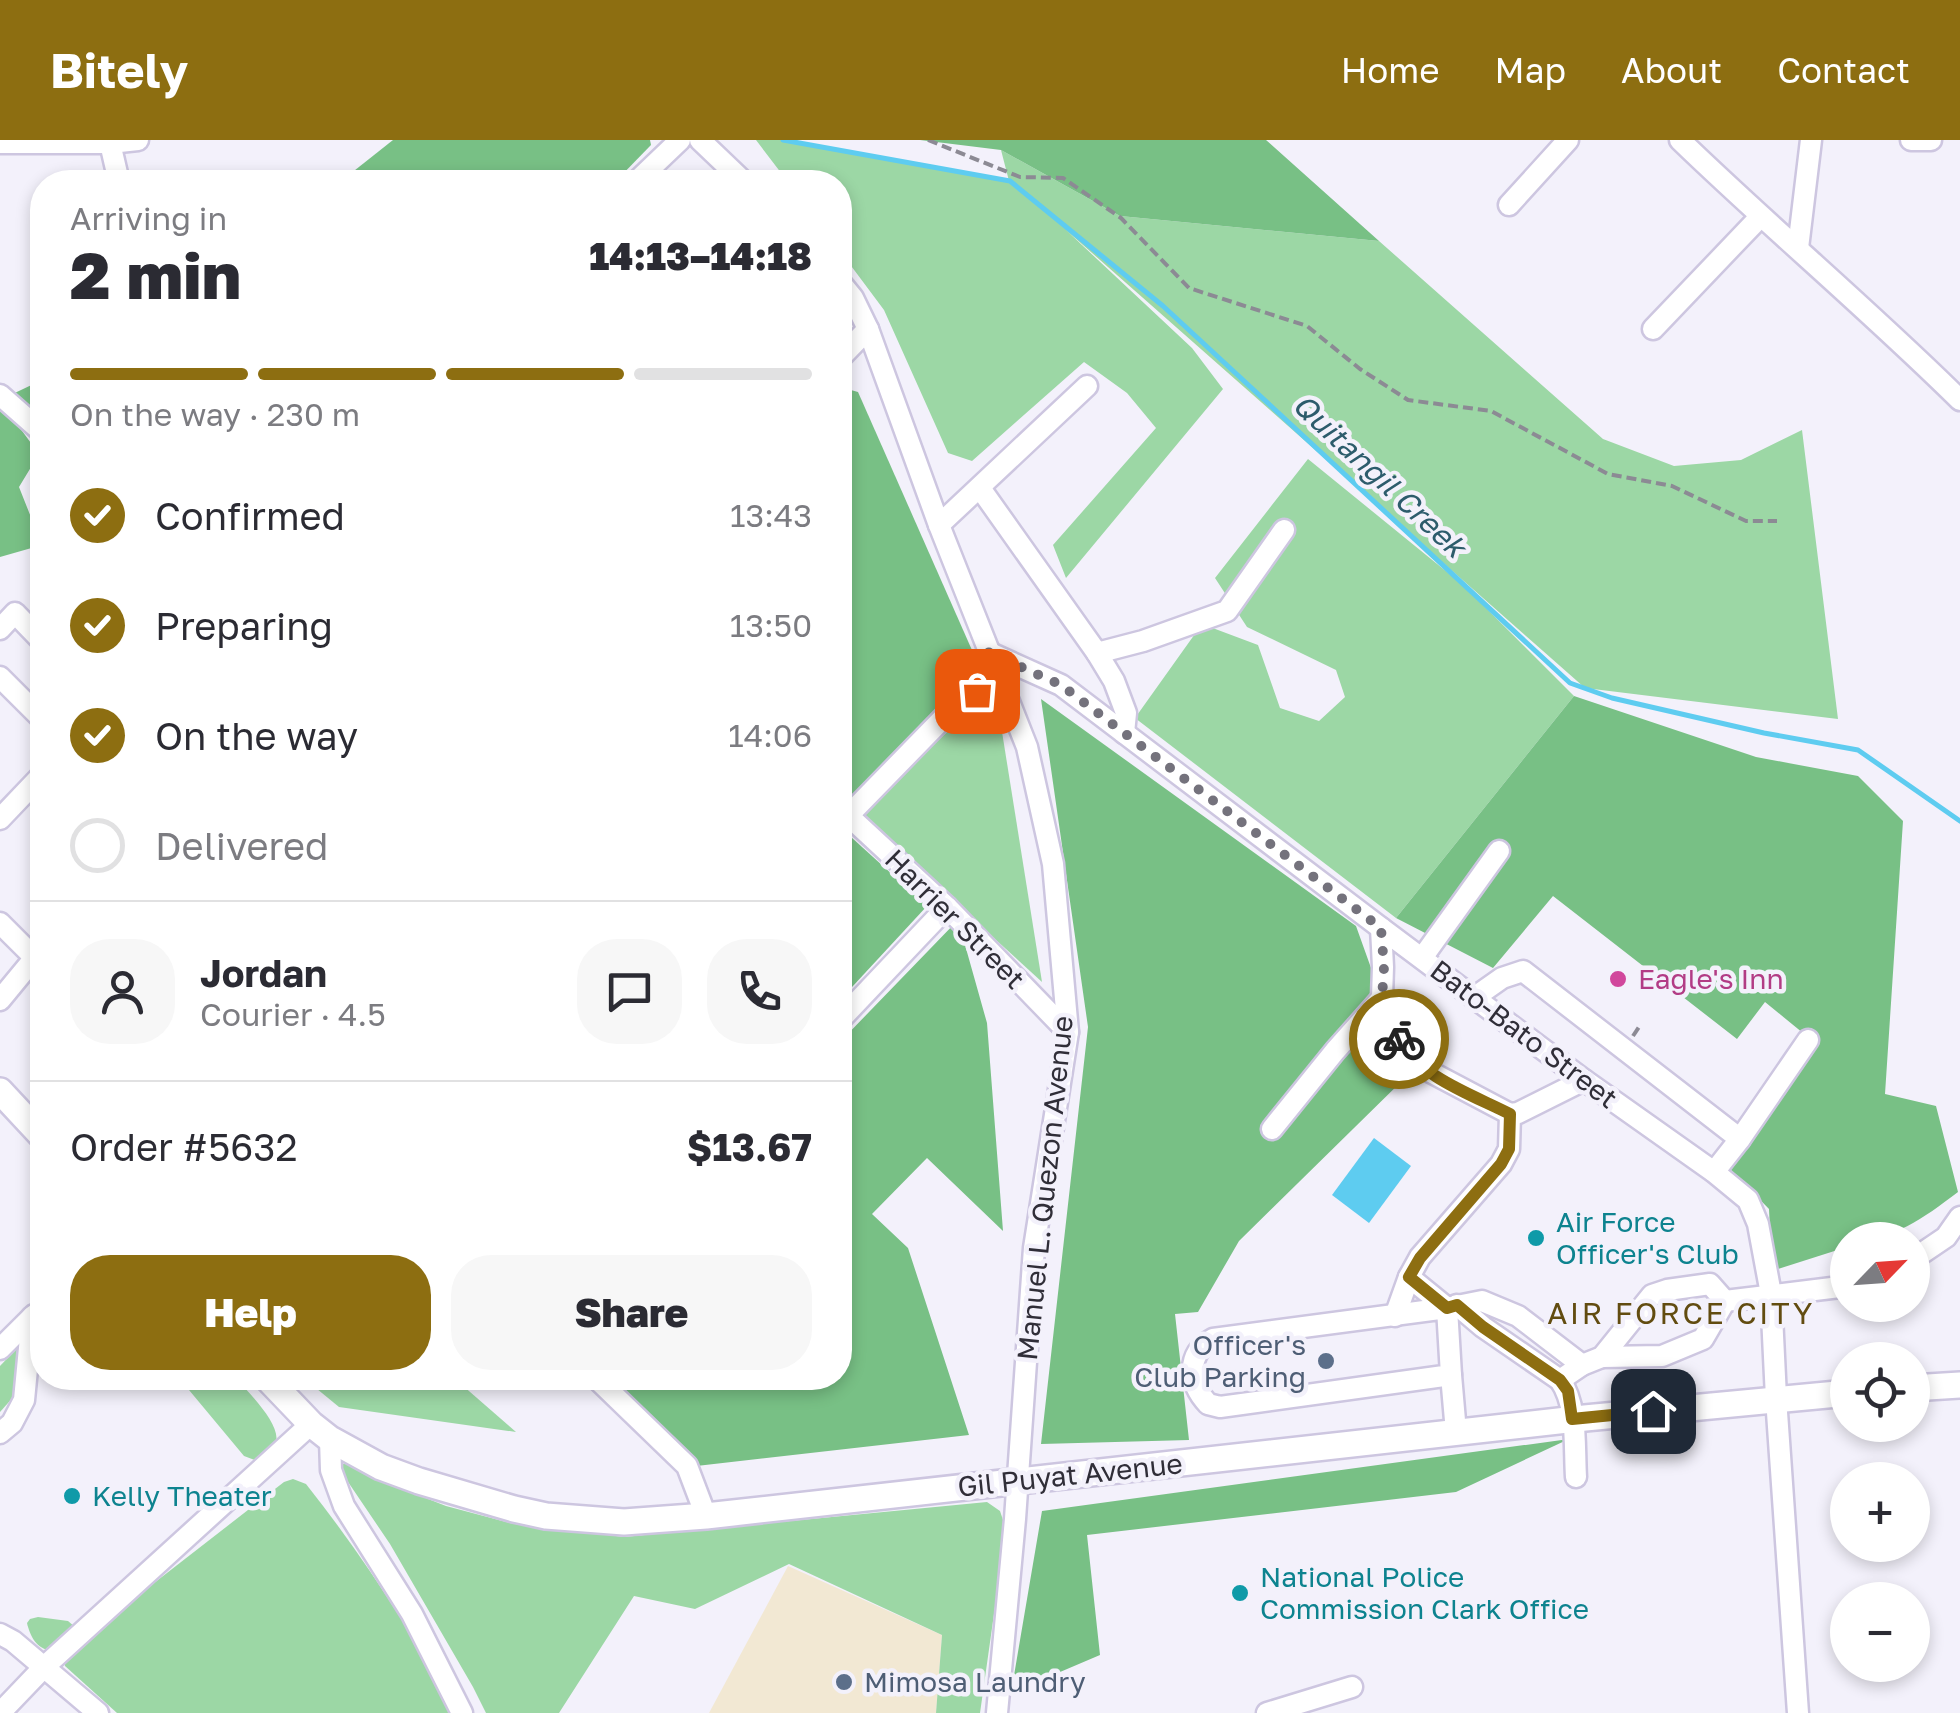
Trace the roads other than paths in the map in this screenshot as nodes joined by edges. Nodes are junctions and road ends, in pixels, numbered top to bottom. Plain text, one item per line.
1 (138, 140) edge
2 (680, 140) edge
3 (700, 140) edge
4 (1568, 140) edge
5 (1680, 140) edge
6 (1811, 140) edge
7 (1911, 140) edge
8 (1931, 140) edge
9 (0, 143) edge
10 (110, 143) junction
11 (116, 170) edge
12 (649, 170) edge
13 (731, 170) edge
14 (1508, 205) dead end
15 (1760, 218) junction
16 (1798, 248) junction
17 (852, 297) edge
18 (1653, 328) dead end
19 (868, 329) junction
20 (852, 346) edge
21 (1087, 386) dead end
22 (0, 394) edge
23 (1960, 400) edge
24 (30, 421) edge
25 (980, 488) junction
26 (939, 525) junction
27 (1284, 530) dead end
28 (0, 629) edge
29 (30, 629) edge
30 (988, 652) junction
31 (1097, 653) junction
32 (999, 676) junction
33 (0, 677) edge
34 (30, 707) edge
35 (1124, 733) junction
36 (30, 787) edge
37 (852, 807) edge
38 (0, 819) edge
39 (852, 824) edge
40 (1499, 851) dead end
41 (947, 907) junction
42 (0, 923) edge
43 (1381, 928) junction
44 (30, 948) edge
45 (1422, 958) junction
46 (30, 968) edge
47 (1382, 998) junction
48 (1476, 998) junction
49 (0, 1000) edge
50 (852, 1007) edge
51 (1068, 1032) junction
52 (1808, 1040) dead end
53 (1584, 1080) junction
54 (0, 1091) edge
55 (1510, 1114) junction
56 (30, 1123) edge
57 (1272, 1129) dead end
58 (1740, 1139) junction
59 (1714, 1172) junction
60 (1960, 1217) edge
61 (1930, 1247) edge
62 (1409, 1277) junction
63 (1830, 1288) edge
64 (1772, 1294) junction
65 (1726, 1301) junction
66 (1452, 1306) junction
67 (1395, 1316) junction
68 (30, 1319) edge
69 (0, 1349) edge
70 (1602, 1357) junction
71 (30, 1359) edge
72 (1582, 1366) junction
73 (1451, 1375) junction
74 (1560, 1380) junction
75 (1960, 1384) edge
76 (1930, 1386) edge
77 (279, 1390) edge
78 (608, 1390) edge
79 (1830, 1394) edge
80 (1776, 1398) junction
81 (1572, 1419) junction
82 (320, 1432) junction
83 (1456, 1432) junction
84 (0, 1434) edge
85 (1576, 1476) dead end
86 (1018, 1481) junction
87 (706, 1516) junction
88 (0, 1634) edge
89 (44, 1667) junction
90 (1352, 1688) dead end
91 (0, 1713) edge
92 (98, 1713) edge
93 (462, 1713) edge
94 (996, 1713) edge
95 (1267, 1713) edge
96 (1798, 1713) edge

1 - 10 street
2 - 12 street
3 - 13 street
4 - 14 street
5 - 15 street
6 - 16 street
7 - 8 street
9 - 10 street
10 - 11 street
15 - 16 street
15 - 18 street
16 - 23 street
17 - 19 street, Manuel L. Quezon Avenue
19 - 20 street
19 - 26 street, Manuel L. Quezon Avenue
21 - 25 street
22 - 24 street
25 - 26 street
25 - 31 street
26 - 30 street, Manuel L. Quezon Avenue
27 - 31 street
28 - 29 street
30 - 32 street, Manuel L. Quezon Avenue
30 - 35 street, Bato-Bato Street
31 - 35 street
32 - 37 street
32 - 51 street, Manuel L. Quezon Avenue
33 - 34 street
35 - 43 street, Bato-Bato Street
36 - 38 street
39 - 41 street, Harrier Street
40 - 45 street
41 - 50 street
41 - 51 street, Harrier Street
42 - 44 street
43 - 45 street, Bato-Bato Street
43 - 47 street
45 - 48 street, Bato-Bato Street
46 - 49 street
47 - 55 street
47 - 57 street
48 - 53 street, Bato-Bato Street
48 - 58 street
51 - 86 street, Manuel L. Quezon Avenue
52 - 58 street
53 - 55 street
53 - 59 street, Bato-Bato Street
54 - 56 main road
55 - 62 street
58 - 59 street
59 - 64 street, Bato-Bato Street
60 - 61 street
62 - 66 street
62 - 67 street
63 - 64 street
64 - 65 street
64 - 80 street, Bato-Bato Street
65 - 70 street
65 - 70 street
66 - 67 street
66 - 72 street
66 - 73 street
66 - 74 street
67 - 73 street
68 - 69 street
70 - 72 street
71 - 84 street
72 - 74 street
73 - 83 street
74 - 81 street
75 - 76 main road
77 - 82 main road, Gil Puyat Avenue
78 - 87 street
79 - 80 main road, Gil Puyat Avenue
80 - 81 main road, Gil Puyat Avenue
80 - 96 street, Bato-Bato Street
81 - 83 main road, Gil Puyat Avenue
81 - 85 street
82 - 87 main road, Gil Puyat Avenue
82 - 89 street
82 - 93 street
83 - 86 main road, Gil Puyat Avenue
86 - 87 main road, Gil Puyat Avenue
86 - 94 street, Manuel L. Quezon Avenue
88 - 89 street
89 - 91 street
89 - 92 street
90 - 95 street

